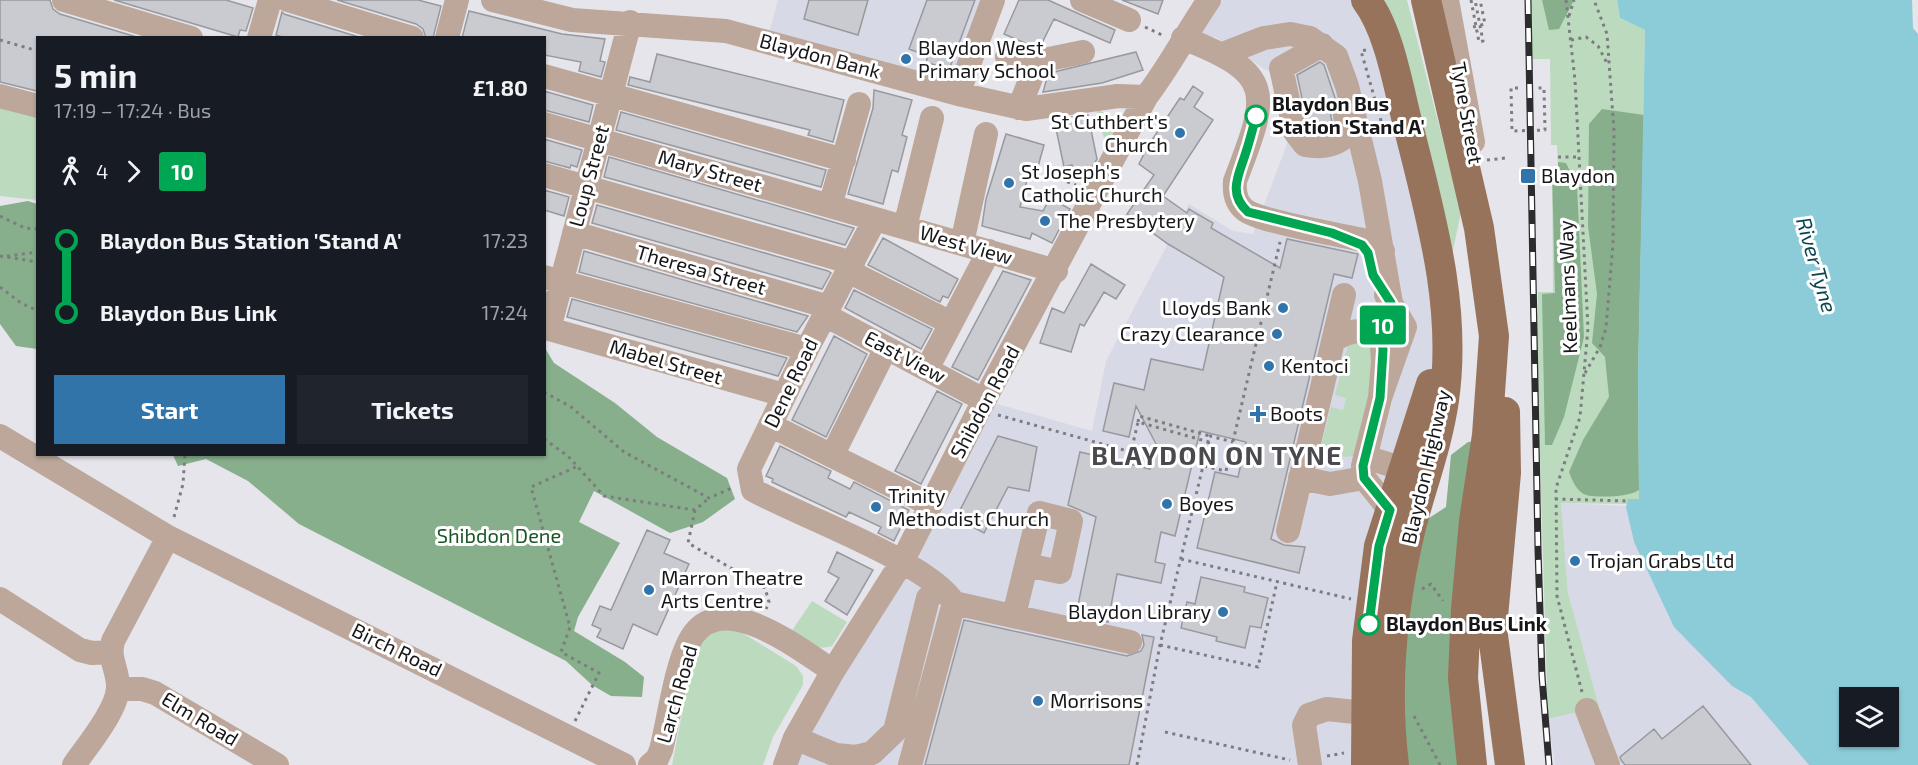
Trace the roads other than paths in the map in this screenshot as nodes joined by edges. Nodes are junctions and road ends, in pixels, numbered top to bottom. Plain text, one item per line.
1 (64, 0) edge
2 (270, 0) edge
3 (288, 0) edge
4 (458, 0) edge
5 (493, 0) edge
6 (993, 0) edge
7 (1082, 0) edge
8 (1192, 0) edge
9 (1209, 0) edge
10 (1366, 0) edge
11 (1426, 0) edge
12 (1447, 0) edge
13 (1129, 20) road end
14 (630, 22) junction
15 (184, 36) edge
16 (261, 36) edge
17 (405, 36) edge
18 (448, 36) edge
19 (1177, 39) junction
20 (1329, 50) junction
21 (1083, 52) dead end
22 (1223, 54) junction
23 (1007, 57) dead end
24 (1035, 68) junction
25 (546, 77) edge
26 (958, 94) junction
27 (610, 95) junction
28 (0, 96) edge
29 (1146, 98) junction
30 (860, 104) dead end
31 (36, 105) edge
32 (1019, 108) junction
33 (932, 118) dead end
34 (546, 125) edge
35 (986, 134) dead end
36 (598, 139) junction
37 (843, 160) junction
38 (546, 176) edge
39 (586, 187) junction
40 (830, 206) junction
41 (875, 219) junction
42 (905, 227) junction
43 (1479, 228) junction
44 (574, 233) junction
45 (1332, 233) junction
46 (962, 243) junction
47 (989, 251) junction
48 (1383, 251) junction
49 (851, 267) junction
50 (1056, 271) junction
51 (553, 279) edge
52 (1344, 295) dead end
53 (1391, 303) junction
54 (827, 311) junction
55 (951, 323) junction
56 (549, 329) joint
57 (1494, 336) junction
58 (1449, 338) junction
59 (1333, 341) junction
60 (1383, 342) junction
61 (886, 348) junction
62 (807, 349) junction
63 (927, 369) junction
64 (784, 395) junction
65 (1380, 398) junction
66 (982, 405) junction
67 (770, 424) junction
68 (0, 436) edge
69 (832, 456) junction
70 (1364, 467) junction
71 (1404, 469) junction
72 (1300, 478) junction
73 (931, 505) junction
74 (1400, 519) junction
75 (1288, 531) dead end
76 (168, 537) junction
77 (1027, 565) dead end
78 (912, 567) junction
79 (943, 597) junction
80 (0, 599) edge
81 (1014, 615) junction
82 (1130, 642) dead end
83 (110, 652) junction
84 (832, 671) junction
85 (118, 689) junction
86 (1587, 710) road end
87 (1365, 713) junction
88 (795, 738) junction
89 (1357, 757) edge
90 (1308, 761) edge
91 (74, 765) edge
92 (277, 765) edge
93 (624, 765) edge
94 (651, 765) edge
95 (784, 765) edge
96 (910, 765) edge
97 (1394, 765) edge
98 (1472, 765) edge
99 (1510, 765) edge
100 (1608, 765) edge

1 - 15 street
2 - 16 street
3 - 17 street
4 - 18 street
5 - 14 street, Blaydon Bank
6 - 26 street
7 - 13 street
8 - 19 street
9 - 19 street
10 - 58 main road, Blaydon Highway
11 - 43 main road
12 - 43 street, Tyne Street
14 - 26 street, Blaydon Bank
14 - 27 street, Loup Street
19 - 22 street
19 - 29 street, Shibdon Road
20 - 20 street
20 - 22 street
20 - 48 street
21 - 24 street
22 - 45 street
23 - 24 street
24 - 32 street
25 - 27 street
26 - 32 street, Blaydon Bank
27 - 36 street, Loup Street
27 - 37 street
28 - 31 street
29 - 32 street, Blaydon Bank
29 - 50 street, Shibdon Road
30 - 37 street
33 - 42 street
34 - 36 street, Mary Street
35 - 46 street
36 - 39 street, Loup Street
36 - 40 street, Mary Street
37 - 40 street
38 - 39 street
39 - 44 street, Loup Street
39 - 49 street
40 - 41 street, Mary Street
41 - 42 street, West View
41 - 49 street, Dene Road
42 - 46 street, West View
43 - 57 main road
44 - 51 street, Loup Street
44 - 54 street, Theresa Street
45 - 48 street
45 - 53 street
46 - 47 street, West View
47 - 50 street, West View
47 - 55 street
48 - 53 street
49 - 54 street, Dene Road
49 - 55 street
50 - 66 street, Shibdon Road
51 - 56 street, Loup Street
51 - 62 street
52 - 59 street
53 - 60 street
53 - 65 street
54 - 61 street, East View
54 - 62 street, Dene Road
55 - 63 street
56 - 64 street, Mabel Street
57 - 98 main road
57 - 99 main road
58 - 71 main road
58 - 74 main road, Blaydon Highway
59 - 60 street
59 - 72 street
60 - 65 street
61 - 63 street, East View
61 - 69 street
62 - 64 street, Dene Road
63 - 66 street, East View
64 - 67 street, Dene Road
65 - 70 street
66 - 73 street, Shibdon Road
67 - 69 street
67 - 78 street, Dene Road
68 - 76 street, Birch Road
69 - 73 street
70 - 71 street
70 - 72 street
70 - 74 street
71 - 74 main road
72 - 75 street
73 - 78 street, Shibdon Road
74 - 87 main road
74 - 97 main road, Blaydon Highway
76 - 83 street
76 - 93 street, Birch Road
77 - 81 street
78 - 79 street
78 - 84 street, Shibdon Road
79 - 81 street
79 - 88 street
79 - 96 street
80 - 83 street
81 - 82 street
83 - 85 street
84 - 88 street, Shibdon Road
84 - 94 street, Larch Road
85 - 91 street
85 - 92 street, Elm Road
86 - 100 street
87 - 89 main road
87 - 90 street
88 - 95 street, Shibdon Road

